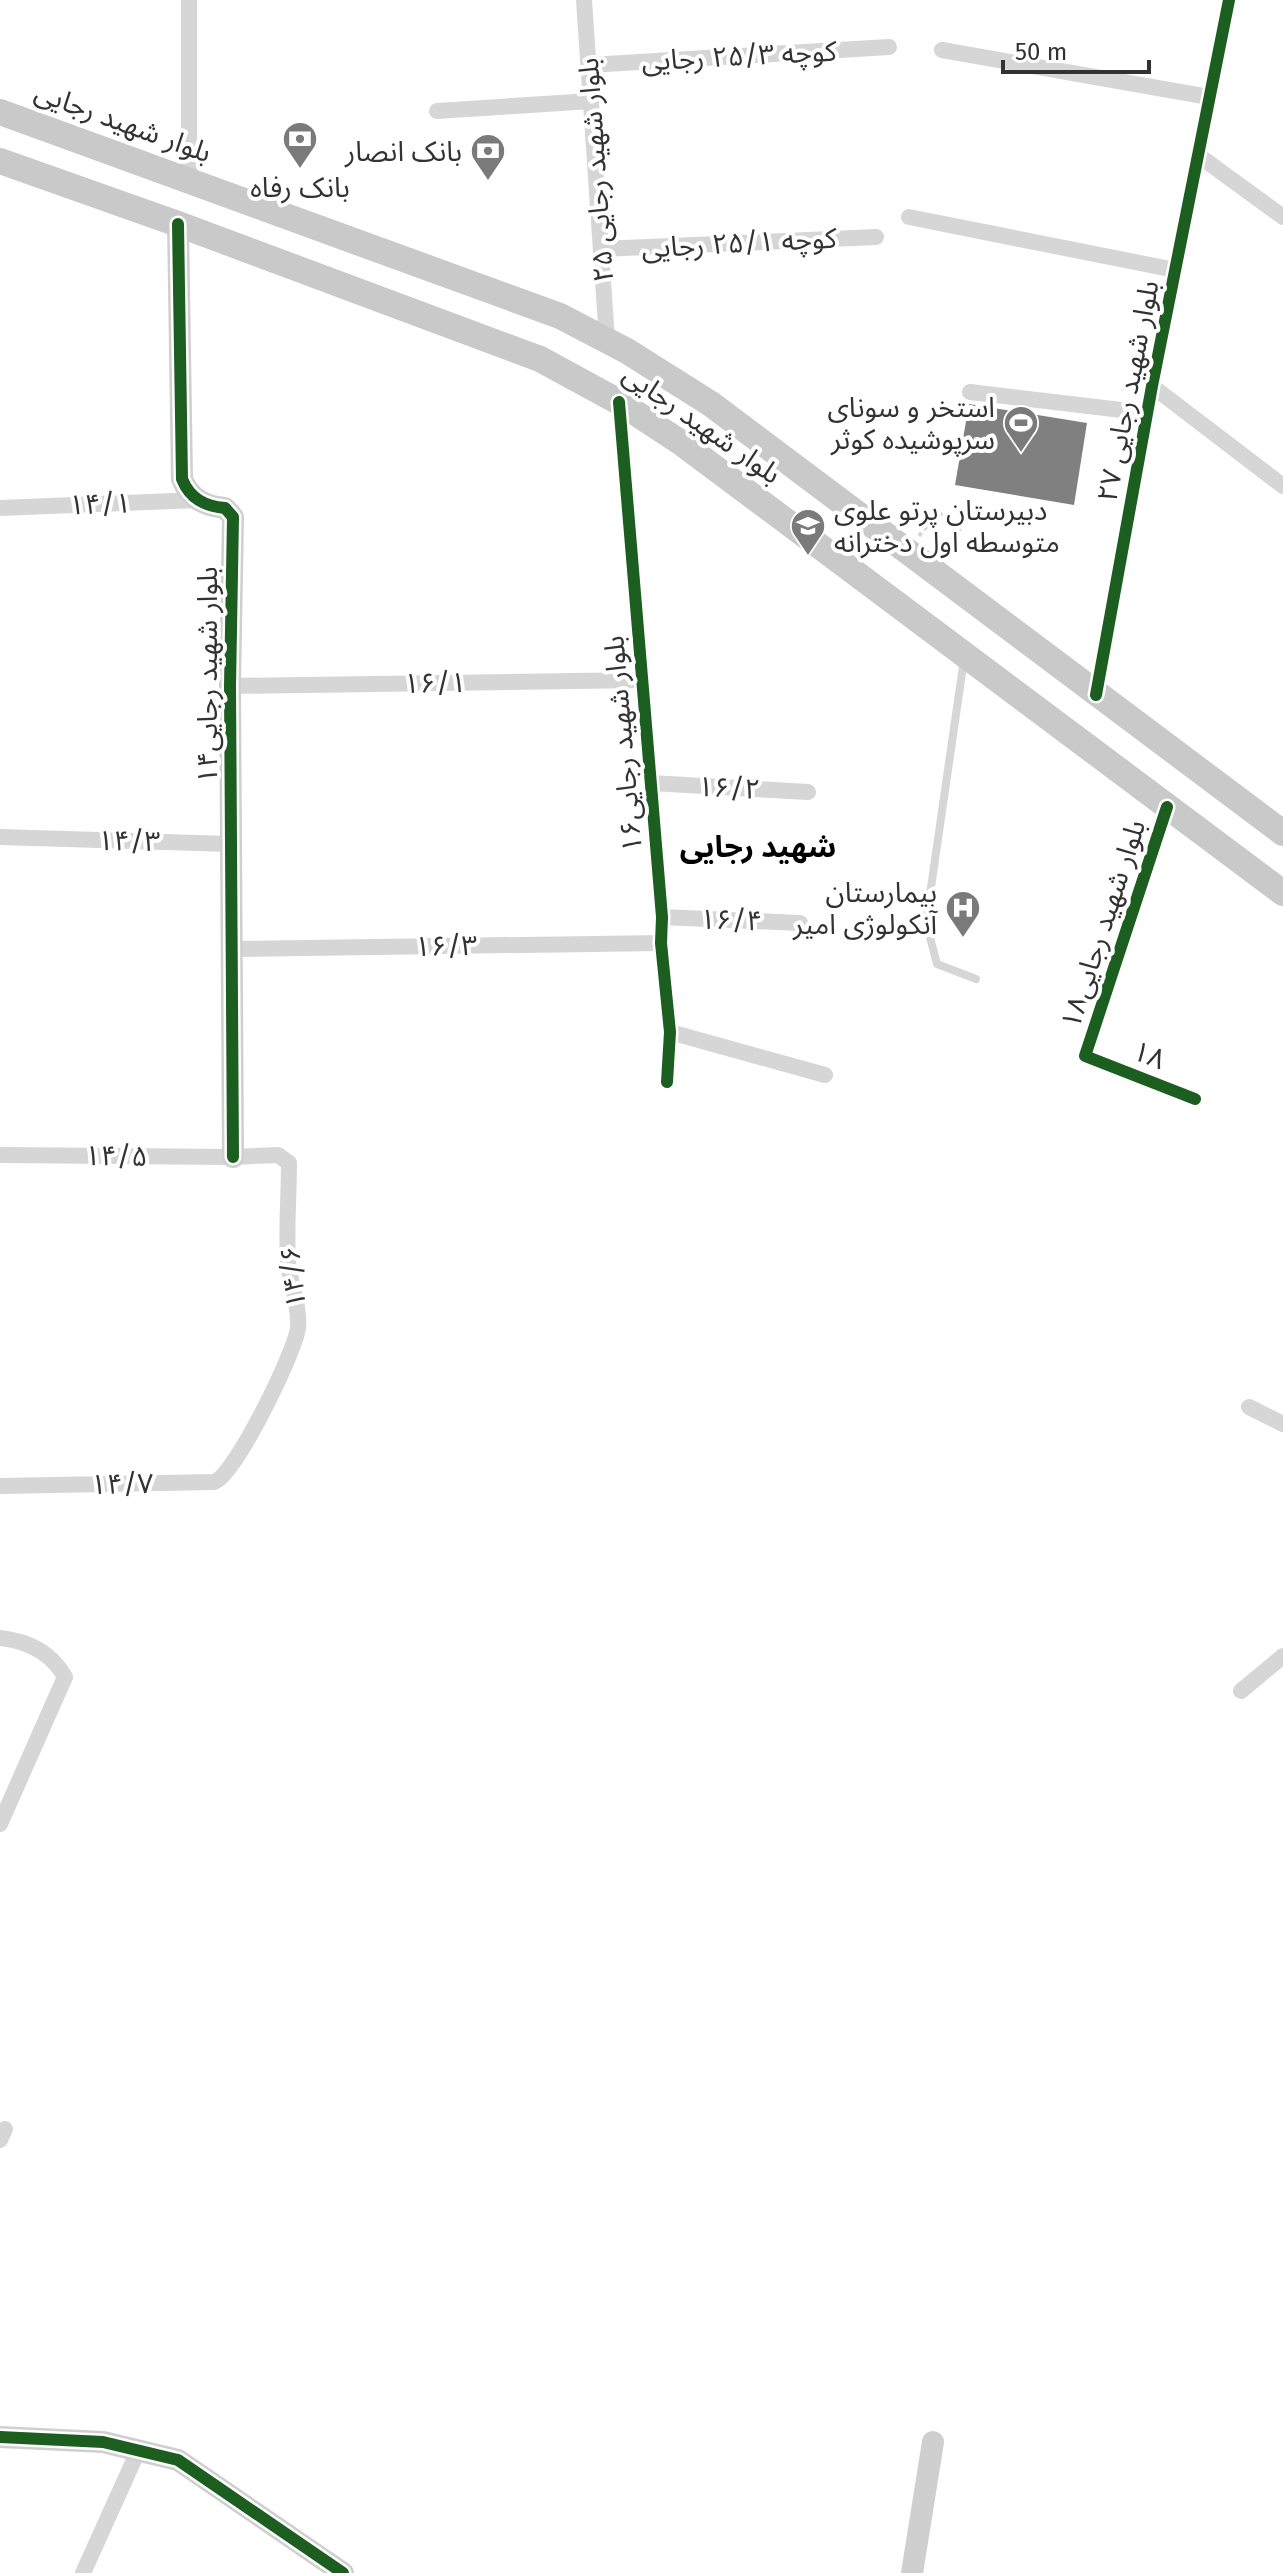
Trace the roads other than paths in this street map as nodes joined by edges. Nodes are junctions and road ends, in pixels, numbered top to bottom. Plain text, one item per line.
1 (189, 0) edge
2 (584, 0) edge
3 (1229, 0) edge
4 (889, 47) dead end
5 (942, 50) dead end
6 (589, 65) junction
7 (1209, 97) junction
8 (591, 101) junction
9 (437, 111) dead end
10 (0, 112) edge
11 (1198, 155) junction
12 (0, 161) edge
13 (189, 180) junction
14 (909, 217) dead end
15 (1283, 217) edge
16 (178, 224) junction
17 (876, 237) dead end
18 (601, 249) junction
19 (1175, 270) junction
20 (607, 340) junction
21 (1152, 386) junction
22 (970, 392) dead end
23 (619, 402) junction
24 (1147, 413) junction
25 (1283, 486) edge
26 (198, 500) junction
27 (1, 508) edge
28 (965, 656) junction
29 (641, 680) junction
30 (230, 686) junction
31 (1096, 695) junction
32 (651, 783) junction
33 (808, 792) dead end
34 (1167, 807) junction
35 (1283, 833) edge
36 (0, 837) edge
37 (231, 844) junction
38 (1283, 893) edge
39 (662, 917) junction
40 (800, 923) dead end
41 (661, 943) junction
42 (230, 949) junction
43 (976, 979) dead end
44 (670, 1032) junction
45 (1085, 1056) joint
46 (825, 1075) dead end
47 (667, 1082) dead end
48 (1195, 1099) dead end
49 (0, 1155) edge
50 (233, 1157) junction
51 (1249, 1407) dead end
52 (1283, 1424) edge
53 (222, 1480) joint
54 (0, 1486) edge
55 (0, 1638) edge
56 (1283, 1656) edge
57 (1241, 1691) dead end
58 (0, 1824) edge
59 (0, 2437) edge
60 (933, 2442) dead end
61 (138, 2451) junction
62 (83, 2573) edge
63 (343, 2573) edge
64 (912, 2573) edge

1 - 13 street
2 - 6 street, ۲۵ بلوار شهید رجایی
3 - 7 street, ۲۷ بلوار شهید رجایی
4 - 6 street, کوچه ۲۵/۳ رجایی
5 - 7 street
6 - 8 street, ۲۵ بلوار شهید رجایی
7 - 11 street, ۲۷ بلوار شهید رجایی
8 - 9 street
8 - 18 street, ۲۵ بلوار شهید رجایی
10 - 13 main road, بلوار شهید رجایی
11 - 15 street
11 - 19 street, ۲۷ بلوار شهید رجایی
12 - 16 main road, بلوار شهید رجایی
13 - 20 main road, بلوار شهید رجایی
14 - 19 street
16 - 23 main road, بلوار شهید رجایی
16 - 26 street
17 - 18 street, کوچه ۲۵/۱ رجایی
18 - 20 street, ۲۵ بلوار شهید رجایی
19 - 21 street, ۲۷ بلوار شهید رجایی
20 - 31 main road, بلوار شهید رجایی
21 - 24 street, ۲۷ بلوار شهید رجایی
21 - 25 street
22 - 24 street
23 - 28 main road, بلوار شهید رجایی
23 - 29 street, بلوار شهید رجایی۱۶
24 - 31 street, ۲۷ بلوار شهید رجایی
26 - 27 street, ۱۴/۱
26 - 30 street, بلوار شهید رجایی۱۴
28 - 34 main road, بلوار شهید رجایی
28 - 43 lane
29 - 30 street, ۱۶/۱
29 - 32 street, بلوار شهید رجایی۱۶
30 - 37 street, بلوار شهید رجایی۱۴
31 - 35 main road, بلوار شهید رجایی
32 - 33 street, ۱۶/۲
32 - 39 street, بلوار شهید رجایی۱۶
34 - 38 main road, بلوار شهید رجایی
34 - 45 street, بلوار شهید رجایی۱۸
36 - 37 street, ۱۴/۳
37 - 42 street, بلوار شهید رجایی۱۴
39 - 40 street, ۱۶/۴
39 - 41 street, بلوار شهید رجایی۱۶
41 - 42 street, ۱۶/۳
41 - 44 street, بلوار شهید رجایی۱۶
42 - 50 street, بلوار شهید رجایی۱۴
44 - 46 street
44 - 47 street, بلوار شهید رجایی۱۶
45 - 48 street, ۱۸
49 - 50 street, ۱۴/۵
50 - 53 street, ۱۴/۶
51 - 52 street
53 - 54 street, ۱۴/۷
55 - 58 street
56 - 57 street
59 - 61 street
60 - 64 street
61 - 62 street
61 - 63 street

